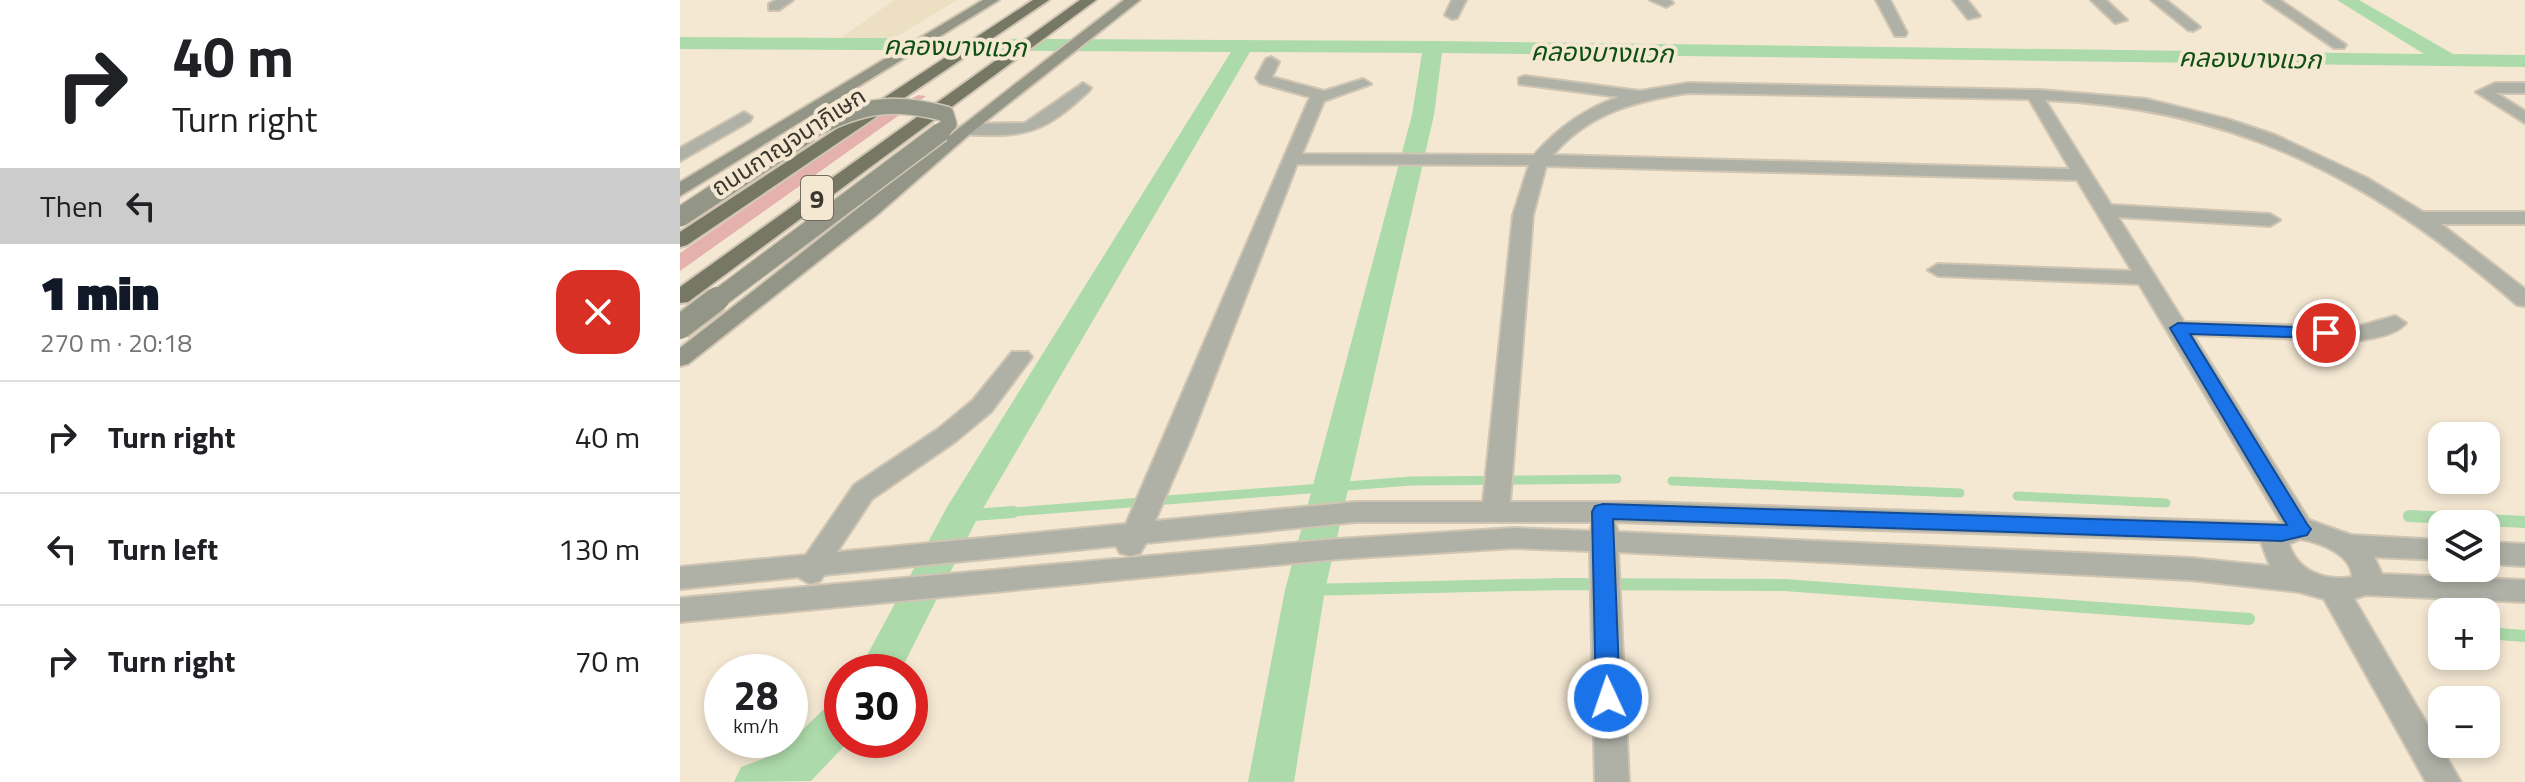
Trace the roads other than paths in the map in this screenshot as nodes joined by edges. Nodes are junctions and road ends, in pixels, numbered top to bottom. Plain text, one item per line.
1 (1459, 0) edge
2 (1883, 0) edge
3 (1960, 0) edge
4 (2098, 0) edge
5 (2158, 0) edge
6 (2271, 0) edge
7 (991, 1) edge
8 (1040, 1) edge
9 (1087, 2) edge
10 (1130, 2) edge
11 (1452, 15) dead end
12 (1973, 16) dead end
13 (2120, 20) dead end
14 (2193, 27) dead end
15 (1900, 33) dead end
16 (2339, 45) dead end
17 (1271, 62) dead end
18 (1525, 81) dead end
19 (1363, 84) dead end
20 (1083, 88) dead end
21 (2525, 88) edge
22 (1322, 95) junction
23 (2034, 95) junction
24 (1639, 96) junction
25 (744, 117) dead end
26 (2525, 118) edge
27 (965, 129) junction
28 (680, 156) edge
29 (1290, 159) junction
30 (1539, 160) junction
31 (2083, 175) junction
32 (684, 183) edge
33 (2105, 210) junction
34 (680, 217) edge
35 (2422, 218) junction
36 (2525, 218) edge
37 (2270, 220) dead end
38 (680, 241) edge
39 (1938, 270) dead end
40 (2146, 278) junction
41 (680, 297) edge
42 (2525, 300) edge
43 (2395, 323) dead end
44 (680, 327) edge
45 (2178, 328) junction
46 (1020, 357) dead end
47 (680, 359) edge
48 (1146, 511) junction
49 (1496, 511) junction
50 (1604, 526) junction
51 (2291, 531) junction
52 (2346, 545) junction
53 (2428, 549) edge
54 (2500, 554) edge
55 (2525, 555) edge
56 (815, 565) junction
57 (1119, 571) junction
58 (680, 578) edge
59 (2303, 581) junction
60 (2349, 588) junction
61 (2525, 591) edge
62 (789, 601) junction
63 (680, 610) edge
64 (1612, 782) edge
65 (2444, 782) edge

1 - 11 street
2 - 15 street
3 - 12 street
4 - 13 street
5 - 14 street
6 - 16 street
7 - 32 main road
8 - 38 highway, ถนนกาญจนาภิเษก / 9
9 - 41 highway, 9
10 - 27 main road
17 - 22 street
18 - 24 street
19 - 22 street
20 - 27 street
21 - 26 street
22 - 29 street
23 - 24 street
23 - 31 street
23 - 35 street
24 - 30 street
25 - 28 street
27 - 47 main road
29 - 30 street
29 - 48 street
30 - 31 street
30 - 49 street
31 - 33 street
33 - 37 street
33 - 40 street
34 - 44 main road, bridge
35 - 36 street
35 - 42 street
39 - 40 street
40 - 45 street
43 - 45 street
45 - 51 street
46 - 56 street
48 - 49 street
48 - 56 street
48 - 57 street
49 - 50 street
50 - 51 street
50 - 57 street
50 - 59 street
50 - 64 street
51 - 52 street
51 - 59 street
52 - 53 street
52 - 60 street
54 - 55 street
56 - 58 street
56 - 62 street
57 - 62 street
59 - 60 street
60 - 61 street
60 - 65 street
62 - 63 street

